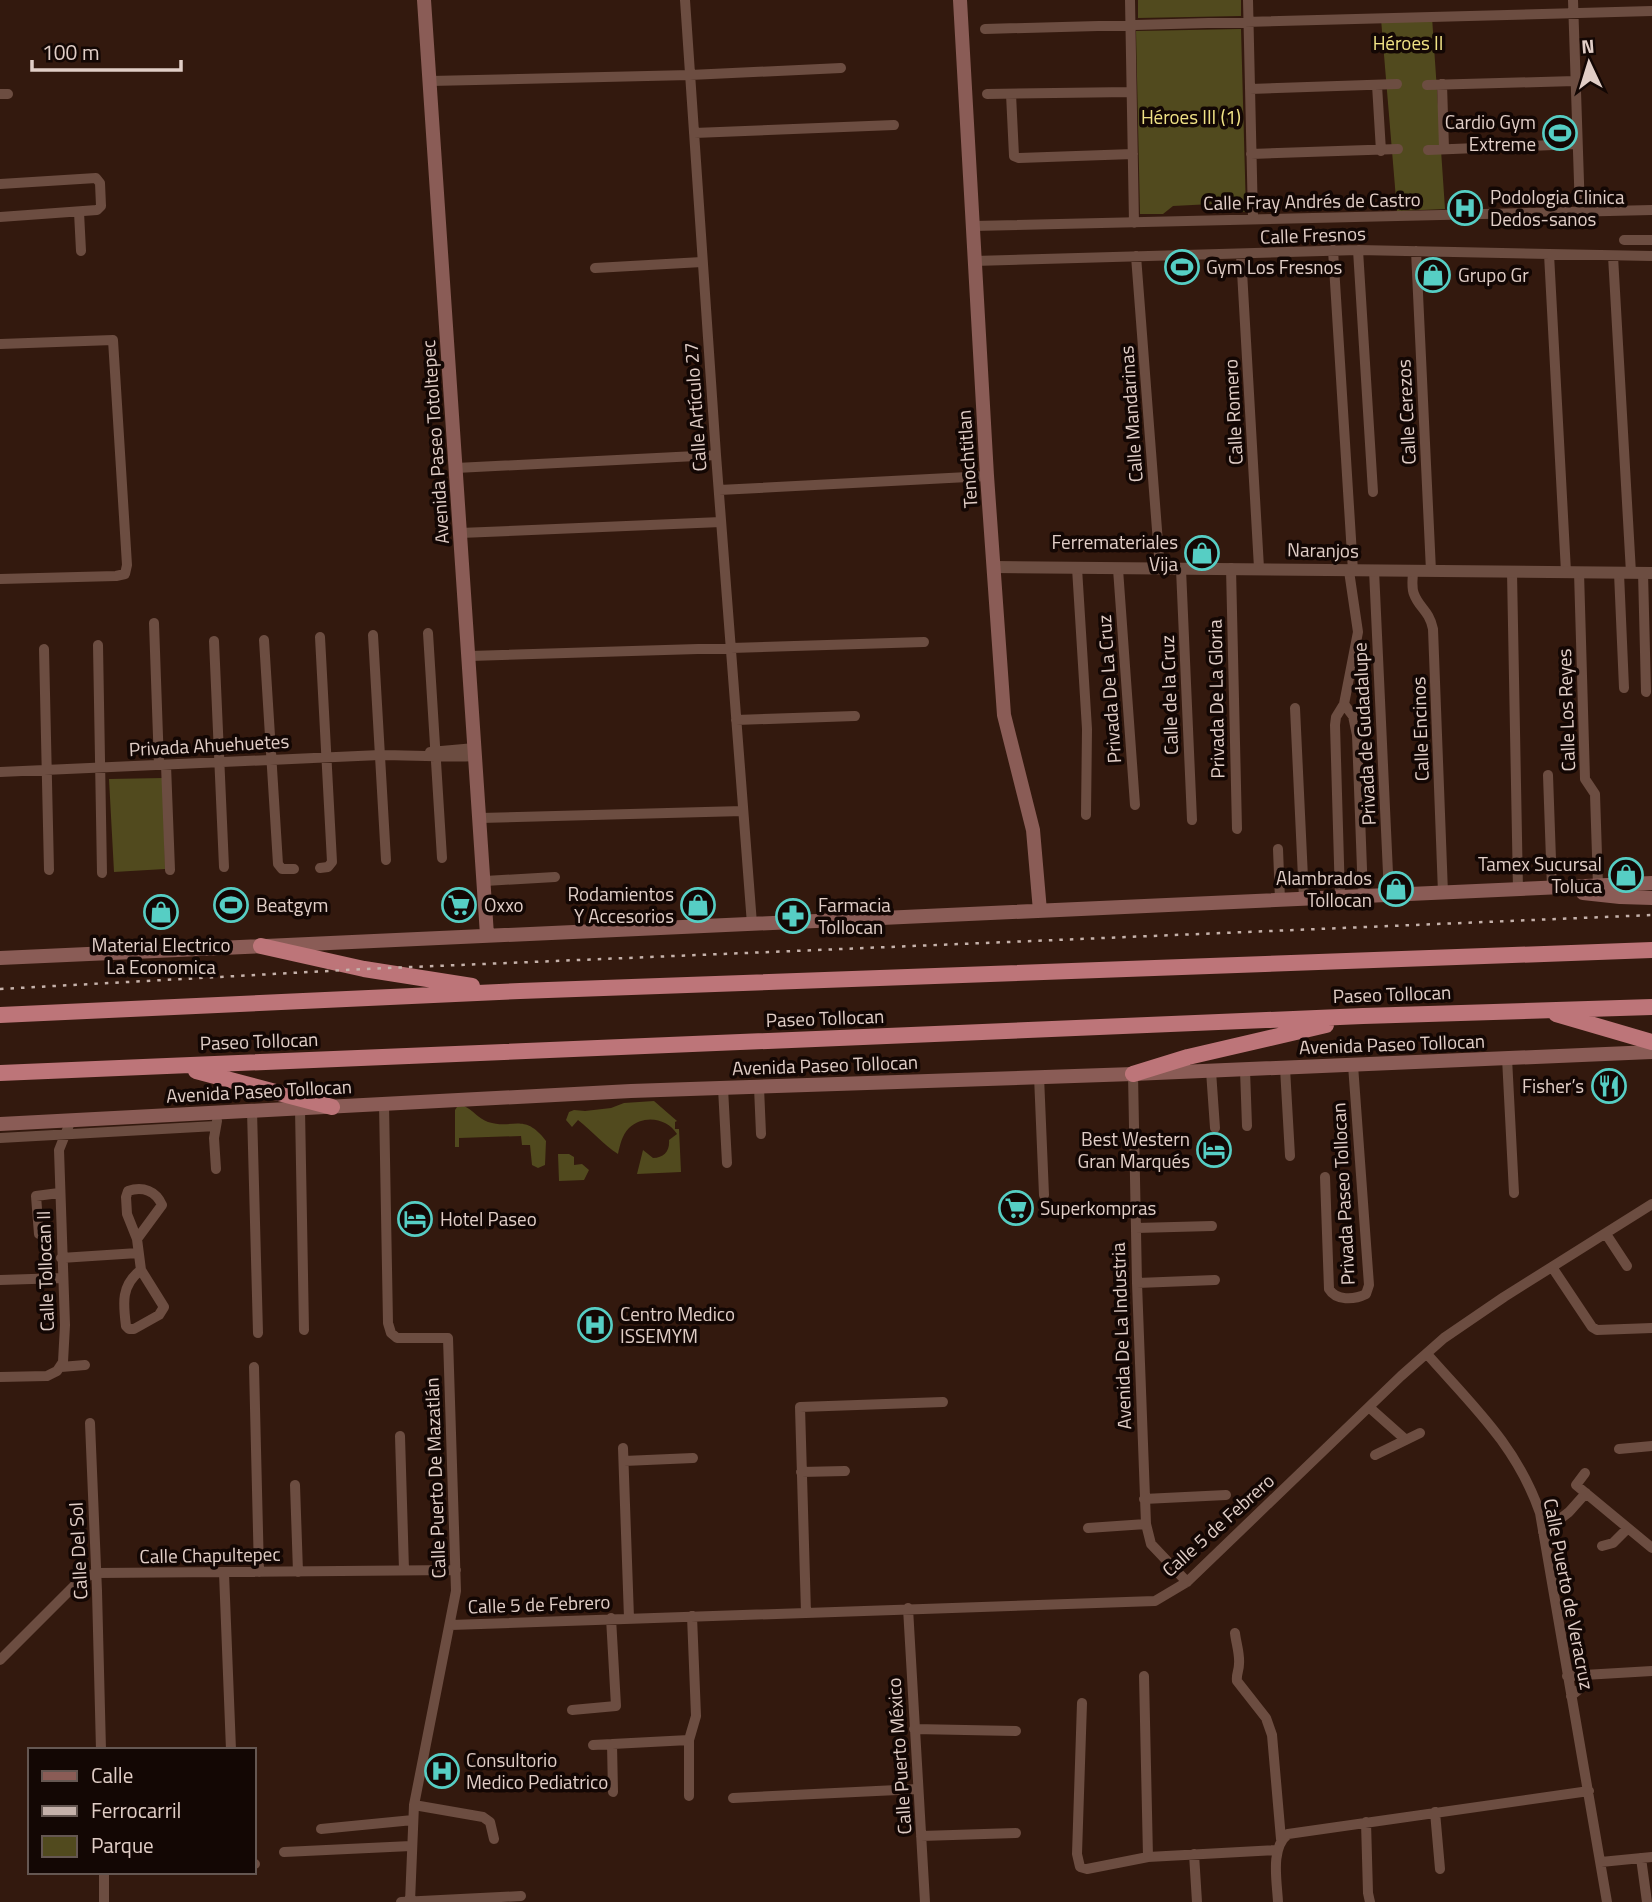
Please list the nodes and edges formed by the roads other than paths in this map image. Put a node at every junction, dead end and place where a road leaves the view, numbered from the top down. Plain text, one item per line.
1 (424, 0) edge
2 (685, 0) edge
3 (960, 0) edge
4 (1130, 0) edge
5 (1248, 0) edge
6 (1573, 0) edge
7 (1652, 11) edge
8 (1574, 14) junction
9 (1249, 22) junction
10 (1130, 25) junction
11 (985, 29) dead end
12 (841, 68) dead end
13 (690, 75) junction
14 (1575, 80) junction
15 (430, 81) junction
16 (1397, 84) dead end
17 (1443, 84) junction
18 (1377, 85) junction
19 (1427, 85) dead end
20 (1250, 89) junction
21 (1131, 92) junction
22 (987, 94) dead end
23 (1011, 94) junction
24 (894, 125) dead end
25 (694, 133) junction
26 (1577, 144) junction
27 (1398, 149) dead end
28 (1444, 149) junction
29 (1428, 150) dead end
30 (1381, 151) junction
31 (1133, 155) junction
32 (1251, 155) junction
33 (0, 184) edge
34 (1652, 210) edge
35 (79, 212) junction
36 (1580, 212) junction
37 (0, 216) edge
38 (1253, 219) junction
39 (1134, 223) junction
40 (973, 226) junction
41 (1625, 240) dead end
42 (1652, 240) edge
43 (1333, 250) junction
44 (1358, 250) junction
45 (81, 251) dead end
46 (1416, 251) junction
47 (1241, 254) junction
48 (1549, 254) junction
49 (1136, 256) junction
50 (1613, 256) junction
51 (1652, 256) edge
52 (974, 261) junction
53 (702, 262) junction
54 (595, 268) dead end
55 (0, 344) edge
56 (716, 455) junction
57 (456, 468) junction
58 (987, 476) junction
59 (719, 490) junction
60 (1373, 492) dead end
61 (721, 522) junction
62 (460, 533) junction
63 (994, 567) junction
64 (1077, 568) junction
65 (1231, 568) junction
66 (1259, 568) junction
67 (1118, 569) junction
68 (1160, 569) junction
69 (1181, 569) junction
70 (1374, 570) junction
71 (1351, 571) junction
72 (1413, 571) junction
73 (1431, 571) junction
74 (1512, 572) junction
75 (1573, 572) junction
76 (1636, 573) edge
77 (0, 579) edge
78 (154, 623) dead end
79 (428, 633) dead end
80 (373, 635) dead end
81 (320, 638) dead end
82 (264, 640) dead end
83 (214, 641) dead end
84 (923, 642) dead end
85 (98, 645) dead end
86 (731, 647) junction
87 (44, 649) dead end
88 (470, 656) junction
89 (1624, 688) dead end
90 (1646, 692) dead end
91 (1344, 704) junction
92 (1295, 708) dead end
93 (855, 716) dead end
94 (736, 720) junction
95 (476, 752) junction
96 (435, 754) junction
97 (380, 755) junction
98 (326, 757) junction
99 (272, 760) junction
100 (219, 762) junction
101 (162, 765) junction
102 (100, 768) junction
103 (46, 769) junction
104 (0, 772) edge
105 (1548, 775) dead end
106 (1135, 805) dead end
107 (743, 811) junction
108 (1086, 815) dead end
109 (480, 818) junction
110 (1192, 820) dead end
111 (1237, 829) dead end
112 (1278, 849) dead end
113 (442, 859) dead end
114 (386, 860) dead end
115 (224, 867) dead end
116 (320, 868) dead end
117 (294, 869) dead end
118 (49, 870) dead end
119 (170, 870) dead end
120 (102, 873) dead end
121 (555, 877) dead end
122 (485, 881) junction
123 (1652, 883) edge
124 (1598, 886) junction
125 (1553, 888) junction
126 (1518, 890) junction
127 (1443, 893) junction
128 (1389, 895) junction
129 (1363, 896) junction
130 (1340, 897) junction
131 (1652, 898) edge
132 (1304, 899) junction
133 (1280, 900) junction
134 (1040, 911) junction
135 (752, 924) junction
136 (487, 936) junction
137 (261, 946) junction
138 (1652, 950) edge
139 (0, 958) edge
140 (520, 991) junction
141 (1652, 1007) edge
142 (1543, 1010) junction
143 (0, 1015) edge
144 (1363, 1016) junction
145 (1652, 1042) edge
146 (1652, 1052) edge
147 (1507, 1058) junction
148 (1353, 1065) junction
149 (173, 1066) junction
150 (1285, 1068) junction
151 (1245, 1070) junction
152 (1211, 1071) junction
153 (0, 1073) edge
154 (1133, 1074) junction
155 (1039, 1076) junction
156 (759, 1087) junction
157 (723, 1088) junction
158 (384, 1104) junction
159 (332, 1107) junction
160 (300, 1109) junction
161 (252, 1111) junction
162 (218, 1119) junction
163 (41, 1122) junction
164 (0, 1124) edge
165 (1247, 1126) dead end
166 (69, 1127) junction
167 (1215, 1128) dead end
168 (761, 1134) dead end
169 (50, 1135) junction
170 (0, 1138) edge
171 (59, 1150) junction
172 (1290, 1156) dead end
173 (727, 1163) dead end
174 (216, 1169) dead end
175 (1325, 1177) dead end
176 (59, 1193) junction
177 (1514, 1193) dead end
178 (1044, 1195) dead end
179 (1652, 1204) edge
180 (1213, 1226) dead end
181 (1136, 1228) junction
182 (39, 1234) dead end
183 (1606, 1234) junction
184 (137, 1239) junction
185 (138, 1253) junction
186 (61, 1258) junction
187 (1627, 1266) dead end
188 (1552, 1268) junction
189 (141, 1270) junction
190 (62, 1278) junction
191 (0, 1280) edge
192 (1215, 1280) dead end
193 (1137, 1283) junction
194 (1652, 1328) edge
195 (304, 1330) dead end
196 (258, 1333) dead end
197 (1427, 1354) junction
198 (85, 1365) dead end
199 (61, 1367) junction
200 (254, 1367) dead end
201 (0, 1377) edge
202 (943, 1402) dead end
203 (1370, 1408) junction
204 (90, 1423) dead end
205 (1420, 1433) dead end
206 (400, 1436) dead end
207 (1406, 1440) junction
208 (1652, 1447) edge
209 (623, 1448) dead end
210 (1619, 1449) dead end
211 (1375, 1455) dead end
212 (693, 1458) dead end
213 (624, 1461) junction
214 (845, 1471) dead end
215 (801, 1472) junction
216 (1585, 1472) dead end
217 (295, 1485) dead end
218 (1586, 1493) junction
219 (1226, 1495) dead end
220 (1144, 1499) junction
221 (1146, 1524) junction
222 (1088, 1528) dead end
223 (1627, 1528) junction
224 (1544, 1532) junction
225 (1602, 1546) dead end
226 (1652, 1548) edge
227 (404, 1570) junction
228 (456, 1570) junction
229 (259, 1572) junction
230 (298, 1572) junction
231 (96, 1573) junction
232 (224, 1573) junction
233 (1187, 1582) junction
234 (908, 1608) junction
235 (807, 1612) junction
236 (692, 1616) junction
237 (611, 1618) junction
238 (629, 1618) junction
239 (451, 1625) junction
240 (1235, 1633) dead end
241 (0, 1660) edge
242 (1652, 1671) edge
243 (1586, 1675) junction
244 (1144, 1676) dead end
245 (1567, 1676) junction
246 (1571, 1696) junction
247 (1082, 1703) dead end
248 (572, 1710) dead end
249 (914, 1729) junction
250 (1016, 1731) dead end
251 (689, 1741) junction
252 (612, 1744) junction
253 (593, 1745) dead end
254 (101, 1748) edge
255 (231, 1748) edge
256 (918, 1788) junction
257 (1589, 1791) junction
258 (613, 1792) dead end
259 (689, 1796) dead end
260 (733, 1798) dead end
261 (414, 1805) junction
262 (1435, 1812) junction
263 (413, 1820) junction
264 (1366, 1822) junction
265 (321, 1829) dead end
266 (1016, 1833) dead end
267 (921, 1836) junction
268 (494, 1839) dead end
269 (1279, 1845) junction
270 (411, 1846) junction
271 (284, 1852) dead end
272 (1194, 1853) junction
273 (1148, 1857) junction
274 (1646, 1858) edge
275 (1601, 1862) junction
276 (1440, 1869) dead end
277 (104, 1874) edge
278 (522, 1896) dead end
279 (104, 1902) edge
280 (401, 1902) edge
281 (410, 1902) edge
282 (925, 1902) edge
283 (1197, 1902) edge
284 (1278, 1902) edge
285 (1370, 1902) edge
286 (1607, 1902) edge
287 (1647, 1902) edge

1 - 15 main road, Avenida Paseo Totoltepec
2 - 13 street, Calle Artículo 27
3 - 40 main road, Tenochtitlan
4 - 10 street
5 - 9 street
6 - 8 street
7 - 8 street
8 - 9 street
8 - 14 street
9 - 10 street
9 - 20 street
10 - 11 street
10 - 21 street
12 - 13 street
13 - 15 street
13 - 25 street, Calle Artículo 27
14 - 17 street
14 - 26 street
15 - 57 main road, Avenida Paseo Totoltepec
16 - 18 street
17 - 19 street
17 - 28 street
18 - 20 street
18 - 30 street
20 - 32 street
21 - 23 street
21 - 31 street
22 - 23 street
23 - 31 street
24 - 25 street
25 - 53 street, Calle Artículo 27
26 - 28 street
26 - 36 street
27 - 30 street
28 - 29 street
30 - 32 street
31 - 39 street
32 - 38 street
33 - 35 street
34 - 36 street, Calle Fray Andrés de Castro
35 - 37 street
35 - 45 street
36 - 38 street, Calle Fray Andrés de Castro
38 - 39 street, Calle Fray Andrés de Castro
39 - 40 street, Calle Fray Andrés de Castro
40 - 52 main road, Tenochtitlan
41 - 42 street
43 - 44 street, Calle Fresnos
43 - 47 street, Calle Fresnos
43 - 71 street
44 - 46 street, Calle Fresnos
44 - 60 street
46 - 48 street, Calle Fresnos
46 - 73 street, Calle Cerezos
47 - 49 street, Calle Fresnos
47 - 66 street, Calle Romero
48 - 50 street, Calle Fresnos
48 - 75 street, Calle Los Reyes
49 - 52 street, Calle Fresnos
49 - 68 street, Calle Mandarinas
50 - 51 street, Calle Fresnos
50 - 76 street
52 - 58 main road, Tenochtitlan
53 - 54 street
53 - 56 street, Calle Artículo 27
55 - 77 street
56 - 57 street
56 - 59 street, Calle Artículo 27
57 - 62 main road, Avenida Paseo Totoltepec
58 - 59 street
58 - 63 main road, Tenochtitlan
59 - 61 street, Calle Artículo 27
61 - 62 street
61 - 86 street, Calle Artículo 27
62 - 88 main road, Avenida Paseo Totoltepec
63 - 64 street, Naranjos
63 - 134 main road, Tenochtitlan
64 - 67 street, Naranjos
64 - 108 street
65 - 66 street, Naranjos
65 - 69 street, Naranjos
65 - 111 street, Privada De La Gloria
66 - 71 street, Naranjos
67 - 68 street, Naranjos
67 - 106 street, Privada De La Cruz
68 - 69 street, Naranjos
69 - 110 street, Calle de la Cruz
70 - 71 street, Naranjos
70 - 72 street, Naranjos
70 - 128 street, Privada de Gudadalupe
71 - 91 street
72 - 73 street, Naranjos
72 - 127 street, Calle Encinos
73 - 74 street, Naranjos
74 - 75 street, Naranjos
74 - 126 street
75 - 76 street, Naranjos
75 - 124 street, Calle Los Reyes
76 - 89 street
76 - 90 street
78 - 101 street
79 - 96 street
80 - 97 street
81 - 98 street
82 - 99 street
83 - 100 street
84 - 86 street
85 - 102 street
86 - 88 street
86 - 94 street, Calle Artículo 27
87 - 103 street
88 - 95 main road, Avenida Paseo Totoltepec
91 - 129 street
91 - 130 street
92 - 132 street
93 - 94 street
94 - 107 street, Calle Artículo 27
95 - 96 street, Privada Ahuehuetes
95 - 109 main road, Avenida Paseo Totoltepec
96 - 97 street, Privada Ahuehuetes
96 - 113 street
97 - 98 street, Privada Ahuehuetes
97 - 114 street
98 - 99 street, Privada Ahuehuetes
98 - 116 street
99 - 100 street, Privada Ahuehuetes
99 - 117 street
100 - 101 street, Privada Ahuehuetes
100 - 115 street
101 - 102 street, Privada Ahuehuetes
101 - 119 street
102 - 103 street, Privada Ahuehuetes
102 - 120 street
103 - 104 street, Privada Ahuehuetes
103 - 118 street
105 - 125 street
107 - 109 street
107 - 135 street, Calle Artículo 27
109 - 122 main road, Avenida Paseo Totoltepec
112 - 133 street
121 - 122 street
122 - 136 main road, Avenida Paseo Totoltepec
123 - 124 main road
124 - 125 main road
125 - 126 main road
125 - 131 main road
126 - 127 main road
127 - 128 main road
128 - 129 main road
129 - 130 main road
130 - 132 main road
132 - 133 main road
133 - 134 main road
134 - 135 main road
135 - 136 main road
136 - 137 main road
137 - 139 main road
137 - 140 highway
138 - 140 highway, Paseo Tollocan
140 - 143 highway, Paseo Tollocan
141 - 142 highway, Paseo Tollocan
142 - 144 highway, Paseo Tollocan
142 - 145 highway
144 - 149 highway, Paseo Tollocan
144 - 154 highway
146 - 147 main road, Avenida Paseo Tollocan
147 - 148 main road, Avenida Paseo Tollocan
147 - 177 street
148 - 150 main road, Avenida Paseo Tollocan
148 - 175 street, Privada Paseo Tollocan
149 - 153 highway, Paseo Tollocan
149 - 159 highway
150 - 151 main road, Avenida Paseo Tollocan
150 - 172 street
151 - 152 main road, Avenida Paseo Tollocan
151 - 165 street
152 - 154 main road, Avenida Paseo Tollocan
152 - 167 street
154 - 155 main road, Avenida Paseo Tollocan
154 - 181 street, Avenida De La Industria
155 - 156 main road, Avenida Paseo Tollocan
155 - 178 street
156 - 157 main road, Avenida Paseo Tollocan
156 - 168 street
157 - 158 main road, Avenida Paseo Tollocan
157 - 173 street
158 - 159 main road, Avenida Paseo Tollocan
158 - 228 street, Calle Puerto De Mazatlán
159 - 160 main road, Avenida Paseo Tollocan
160 - 161 main road, Avenida Paseo Tollocan
160 - 195 street
161 - 162 main road, Avenida Paseo Tollocan
161 - 196 street
162 - 166 main road, Avenida Paseo Tollocan
162 - 174 street
163 - 164 main road, Avenida Paseo Tollocan
163 - 166 main road, Avenida Paseo Tollocan
163 - 169 street
166 - 169 street
166 - 171 street, Calle Tollocan II
169 - 170 street
169 - 171 street
171 - 176 street, Calle Tollocan II
176 - 182 street
176 - 186 street, Calle Tollocan II
179 - 183 street, Calle 5 de Febrero
180 - 181 street
181 - 193 street, Avenida De La Industria
183 - 187 street
183 - 188 street, Calle 5 de Febrero
184 - 184 street
184 - 185 street
185 - 186 street
185 - 189 street
186 - 190 street, Calle Tollocan II
188 - 194 street
188 - 197 street, Calle 5 de Febrero
189 - 189 street
190 - 191 street
190 - 199 street, Calle Tollocan II
192 - 193 street
193 - 220 street, Avenida De La Industria
197 - 203 street, Calle 5 de Febrero
197 - 224 street, Calle Puerto de Veracruz
198 - 199 street
199 - 201 street
200 - 229 street
202 - 215 street
203 - 207 street
203 - 233 street, Calle 5 de Febrero
204 - 231 street, Calle Del Sol
205 - 207 street
206 - 227 street
207 - 211 street
208 - 210 street
209 - 213 street, Calle 5 de Febrero
212 - 213 street
213 - 238 street, Calle 5 de Febrero
214 - 215 street
215 - 235 street
216 - 218 street
217 - 230 street
218 - 223 street
218 - 224 street
219 - 220 street
220 - 221 street, Avenida De La Industria
221 - 222 street
221 - 233 street, Avenida De La Industria
223 - 225 street
223 - 226 street
224 - 245 street, Calle Puerto de Veracruz
227 - 228 street, Calle Chapultepec
227 - 230 street, Calle Chapultepec
228 - 239 street, Calle Puerto De Mazatlán
229 - 230 street, Calle Chapultepec
229 - 232 street, Calle Chapultepec
231 - 232 street, Calle Chapultepec
231 - 241 street
231 - 254 street, Calle Del Sol
232 - 255 street
233 - 234 street, Calle 5 de Febrero
234 - 235 street, Calle 5 de Febrero
234 - 249 street, Calle Puerto México
235 - 236 street, Calle 5 de Febrero
236 - 238 street, Calle 5 de Febrero
236 - 251 street
237 - 238 street, Calle 5 de Febrero
237 - 239 street, Calle 5 de Febrero
237 - 248 street
239 - 261 street, Calle Puerto De Mazatlán
240 - 269 street
242 - 243 street
243 - 245 street
243 - 246 street
244 - 273 street
245 - 246 street, Calle Puerto de Veracruz
246 - 257 street, Calle Puerto de Veracruz
247 - 273 street
249 - 250 street
249 - 256 street, Calle Puerto México
251 - 252 street
251 - 259 street
252 - 253 street
252 - 258 street
256 - 260 street
256 - 267 street, Calle Puerto México
257 - 262 street
257 - 275 street, Calle Puerto de Veracruz
261 - 263 street, Calle Puerto De Mazatlán
261 - 268 street
262 - 264 street
262 - 276 street
263 - 265 street
263 - 270 street, Calle Puerto De Mazatlán
264 - 269 street
264 - 285 street
266 - 267 street
267 - 282 street, Calle Puerto México
269 - 272 street
269 - 284 street
270 - 271 street
270 - 281 street, Calle Puerto De Mazatlán
272 - 273 street
272 - 283 street
274 - 275 street
274 - 287 street
275 - 286 street, Calle Puerto de Veracruz
277 - 279 street
278 - 281 street
280 - 281 street

